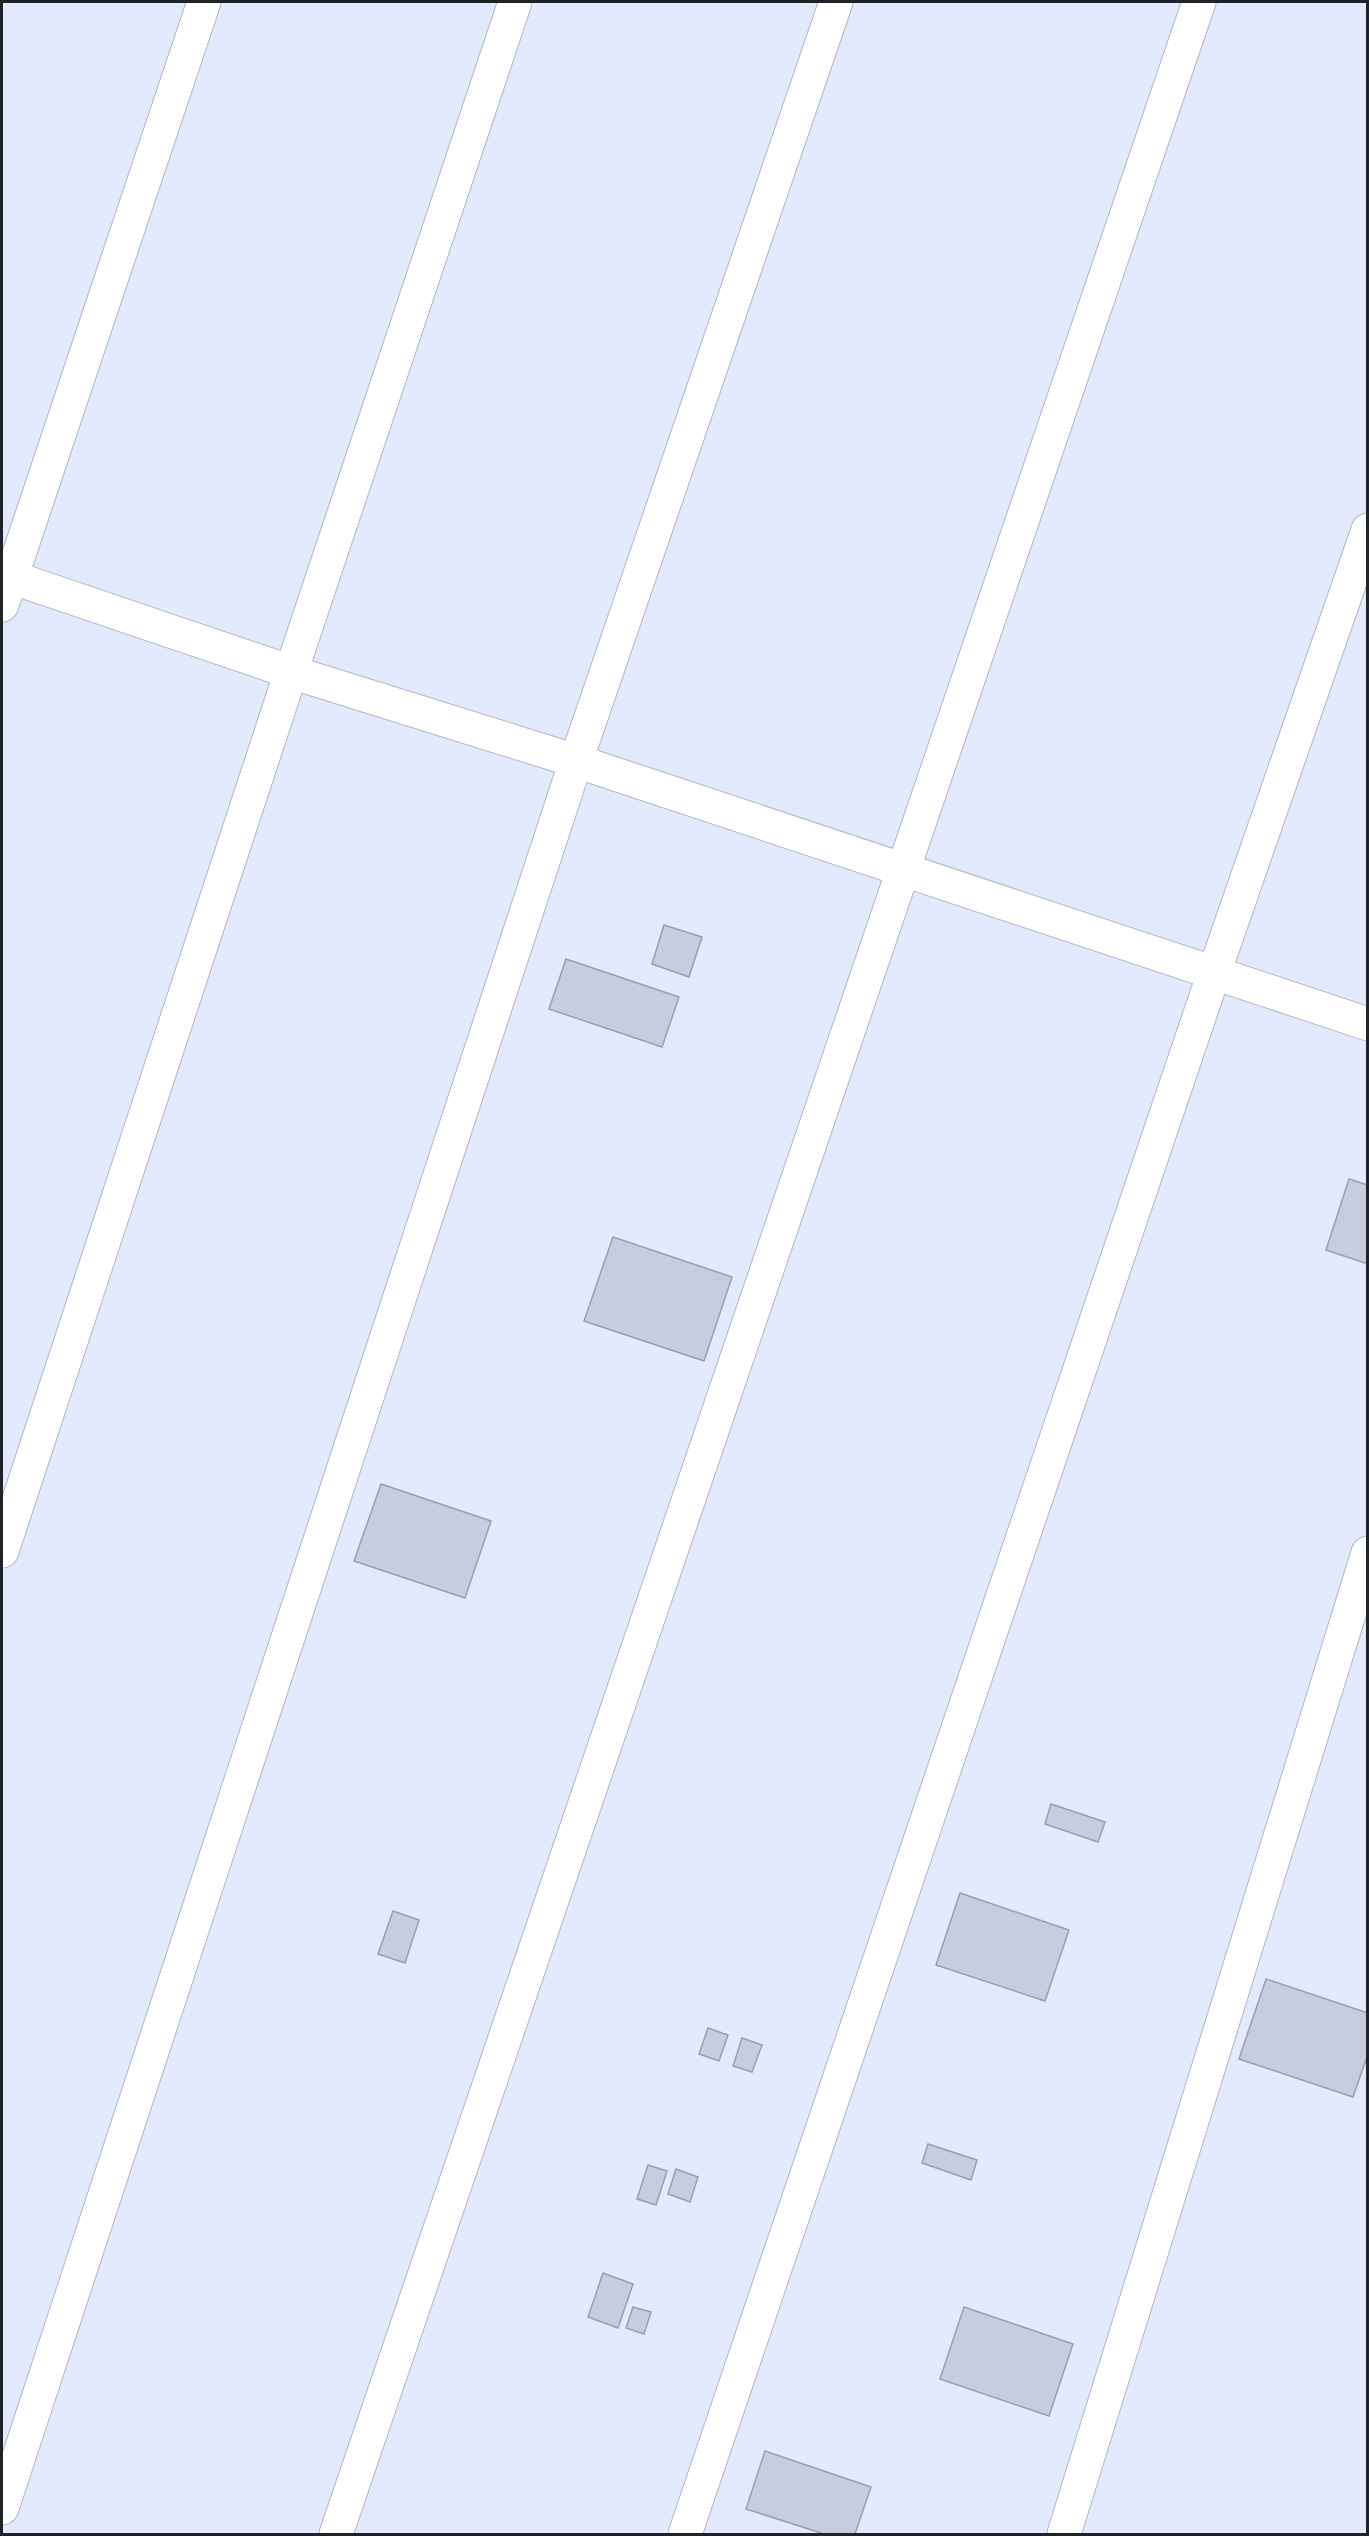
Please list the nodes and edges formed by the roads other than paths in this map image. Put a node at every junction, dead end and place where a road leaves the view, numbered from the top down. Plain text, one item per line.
1 (204, 2) edge
2 (515, 2) edge
3 (836, 2) edge
4 (1199, 2) edge
5 (1368, 530) edge
6 (4, 586) edge
7 (291, 672) junction
8 (576, 761) junction
9 (902, 871) junction
10 (1214, 974) junction
11 (1368, 1024) edge
12 (2, 1551) edge
13 (1368, 1553) edge
14 (2, 2508) edge
15 (336, 2535) edge
16 (686, 2535) edge
17 (1064, 2535) edge

1 - 6 street
2 - 7 street
3 - 8 street
4 - 9 street
5 - 10 street
6 - 7 street
7 - 8 street
7 - 12 street
8 - 9 street
8 - 14 street
9 - 10 street
9 - 15 street
10 - 11 street
10 - 16 street
13 - 17 street

